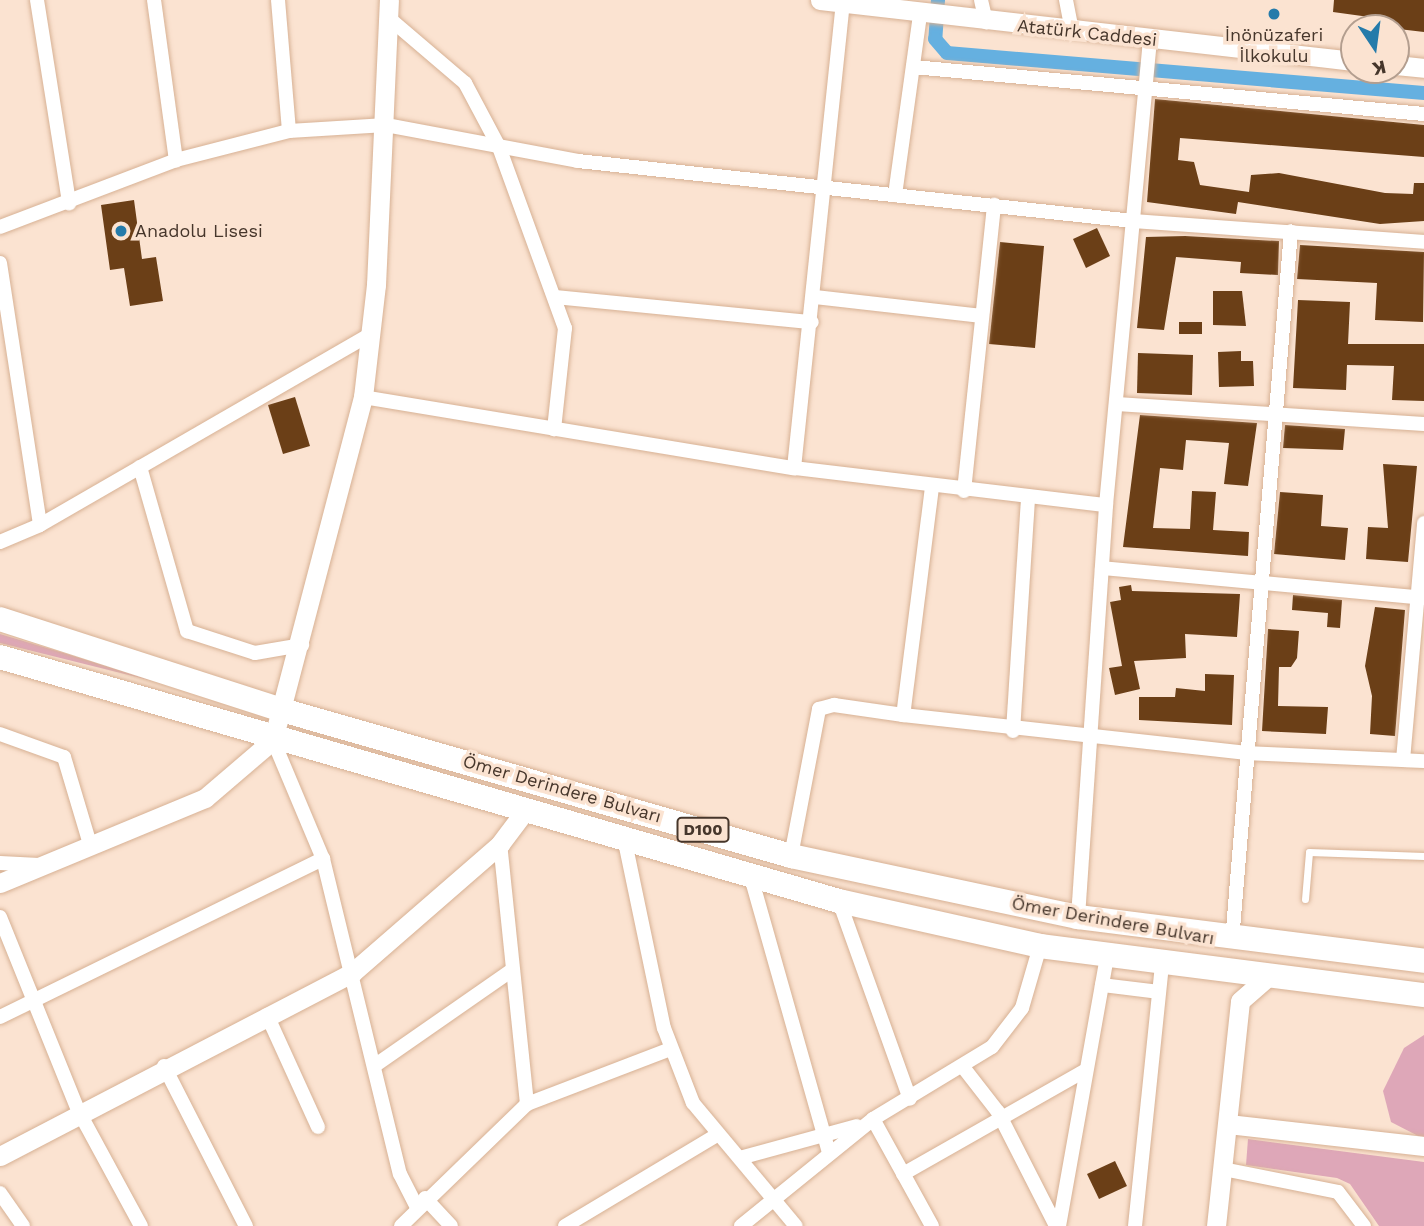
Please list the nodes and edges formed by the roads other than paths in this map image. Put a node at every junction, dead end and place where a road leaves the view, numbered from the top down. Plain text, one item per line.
1 (37, 0) edge
2 (154, 0) edge
3 (278, 0) edge
4 (820, 0) edge
5 (981, 0) edge
6 (1066, 0) edge
7 (843, 2) edge
8 (390, 10) edge
9 (919, 15) junction
10 (986, 22) junction
11 (1072, 30) junction
12 (1150, 40) junction
13 (1340, 60) edge
14 (913, 67) junction
15 (1146, 88) junction
16 (1424, 114) edge
17 (386, 124) junction
18 (289, 131) junction
19 (499, 147) junction
20 (176, 160) junction
21 (824, 188) junction
22 (895, 195) junction
23 (69, 204) junction
24 (994, 205) junction
25 (1133, 222) junction
26 (0, 227) edge
27 (1291, 231) junction
28 (1424, 242) edge
29 (0, 263) edge
30 (555, 297) junction
31 (815, 298) junction
32 (982, 316) junction
33 (812, 322) junction
34 (370, 334) junction
35 (363, 397) junction
36 (1116, 404) junction
37 (1272, 411) junction
38 (1424, 424) edge
39 (554, 429) junction
40 (140, 467) junction
41 (794, 468) junction
42 (932, 487) junction
43 (964, 491) junction
44 (1028, 496) junction
45 (1106, 505) junction
46 (1424, 523) edge
47 (40, 525) junction
48 (0, 542) edge
49 (1102, 568) junction
50 (1259, 585) junction
51 (1420, 598) edge
52 (0, 619) edge
53 (302, 645) junction
54 (0, 657) edge
55 (282, 710) junction
56 (903, 715) junction
57 (1013, 731) junction
58 (0, 734) edge
59 (1088, 738) junction
60 (273, 740) junction
61 (1245, 753) junction
62 (1403, 760) junction
63 (1424, 761) edge
64 (524, 812) junction
65 (625, 842) junction
66 (90, 844) junction
67 (500, 844) junction
68 (791, 856) junction
69 (1424, 856) edge
70 (323, 859) junction
71 (0, 863) edge
72 (41, 865) junction
73 (751, 877) junction
74 (0, 883) edge
75 (1304, 900) dead end
76 (839, 901) junction
77 (0, 917) edge
78 (1078, 917) junction
79 (1232, 942) junction
80 (1040, 946) junction
81 (1107, 957) junction
82 (1424, 961) edge
83 (1162, 965) junction
84 (512, 970) junction
85 (353, 972) junction
86 (1220, 973) junction
87 (1266, 978) junction
88 (1102, 985) junction
89 (1159, 992) junction
90 (1424, 995) edge
91 (35, 1000) junction
92 (1240, 1001) junction
93 (267, 1015) junction
94 (0, 1017) edge
95 (670, 1049) junction
96 (377, 1064) junction
97 (164, 1066) junction
98 (963, 1067) junction
99 (1084, 1071) junction
100 (911, 1099) junction
101 (527, 1104) junction
102 (78, 1110) junction
103 (1002, 1119) junction
104 (869, 1121) junction
105 (1228, 1124) junction
106 (318, 1127) dead end
107 (717, 1135) junction
108 (824, 1135) junction
109 (1424, 1146) edge
110 (829, 1152) junction
111 (0, 1156) edge
112 (740, 1158) junction
113 (1223, 1169) junction
114 (903, 1174) junction
115 (0, 1194) edge
116 (775, 1194) junction
117 (421, 1203) junction
118 (23, 1226) edge
119 (141, 1226) edge
120 (246, 1226) edge
121 (401, 1226) edge
122 (451, 1226) edge
123 (565, 1226) edge
124 (741, 1226) edge
125 (796, 1226) edge
126 (932, 1226) edge
127 (1058, 1226) edge
128 (1135, 1226) edge
129 (1216, 1226) edge
130 (1364, 1226) edge

1 - 23 street
2 - 20 street
3 - 18 street
4 - 7 street, Atatürk Caddesi
5 - 10 street
6 - 11 street
7 - 9 street, Atatürk Caddesi
7 - 21 street
8 - 17 street
8 - 19 street
9 - 10 street, Atatürk Caddesi
9 - 14 street
10 - 11 street, Atatürk Caddesi
11 - 12 street, Atatürk Caddesi
12 - 13 street, Atatürk Caddesi
12 - 15 street
14 - 15 street
14 - 22 street
15 - 16 street
15 - 25 street
17 - 18 street
17 - 19 street
17 - 34 street
18 - 20 street
19 - 21 street
19 - 30 street
20 - 23 street
21 - 22 street
21 - 31 street
22 - 24 street
23 - 26 street
24 - 25 street
24 - 32 street
25 - 27 street
25 - 36 street
27 - 28 street
27 - 37 street
29 - 47 street
30 - 33 street
30 - 39 street
31 - 32 street
31 - 33 street
32 - 43 street
33 - 41 street
34 - 35 street
34 - 40 street
35 - 39 street
35 - 53 street
36 - 37 street
36 - 45 street
37 - 38 street
37 - 50 street
39 - 41 street
40 - 47 street
40 - 53 street
41 - 42 street
42 - 43 street
42 - 56 street
43 - 44 street
44 - 45 street
44 - 57 street
45 - 49 street
46 - 51 street
47 - 48 street
49 - 50 street
49 - 59 street
50 - 51 street
50 - 61 street
51 - 62 street
52 - 55 highway, Ömer Derindere Bulvarı / D100
53 - 55 street
54 - 60 highway, Ömer Derindere Bulvarı / D100
55 - 60 street
55 - 68 highway, Ömer Derindere Bulvarı / D100
56 - 57 street
56 - 68 street
57 - 59 street
58 - 66 street
59 - 61 street
59 - 78 street
60 - 64 highway, Ömer Derindere Bulvarı / D100
60 - 66 street
60 - 70 street
61 - 62 street
61 - 79 street
62 - 63 street
64 - 65 highway, Ömer Derindere Bulvarı / D100
64 - 67 street
65 - 73 highway, Ömer Derindere Bulvarı / D100
65 - 95 street
66 - 72 street
67 - 84 street
67 - 85 street
68 - 78 highway, Ömer Derindere Bulvarı / D100
69 - 75 lane
70 - 85 street
70 - 91 street
71 - 72 street
72 - 74 street
73 - 76 highway, Ömer Derindere Bulvarı / D100
73 - 108 street
76 - 80 highway, Ömer Derindere Bulvarı / D100
76 - 100 street
77 - 91 street
78 - 79 highway, Ömer Derindere Bulvarı / D100
79 - 82 highway, Ömer Derindere Bulvarı / D100
80 - 81 highway, Ömer Derindere Bulvarı / D100
80 - 98 street
81 - 83 highway, Ömer Derindere Bulvarı / D100
81 - 88 street
83 - 86 highway, Ömer Derindere Bulvarı / D100
83 - 89 street
84 - 96 street
84 - 101 street
85 - 93 street
85 - 96 street
86 - 87 highway, Ömer Derindere Bulvarı / D100
86 - 92 street
87 - 90 highway, Ömer Derindere Bulvarı / D100
87 - 92 street
88 - 89 street
88 - 99 street
89 - 128 street
91 - 94 street
91 - 102 street
92 - 105 street
93 - 97 street
93 - 106 street
95 - 101 street
95 - 107 street
96 - 117 street
97 - 102 street
97 - 120 street
98 - 100 street
98 - 103 street
99 - 103 street
99 - 127 street
100 - 104 street
101 - 117 street
102 - 111 street
102 - 119 street
103 - 114 street
103 - 127 street
104 - 108 street
104 - 110 street
104 - 114 street
105 - 109 street
105 - 113 street
107 - 112 street
107 - 123 street
108 - 110 street
108 - 112 street
110 - 116 street
112 - 116 street
113 - 129 street
113 - 130 street
114 - 126 street
115 - 118 street
116 - 124 street
116 - 125 street
117 - 121 street
117 - 122 street

